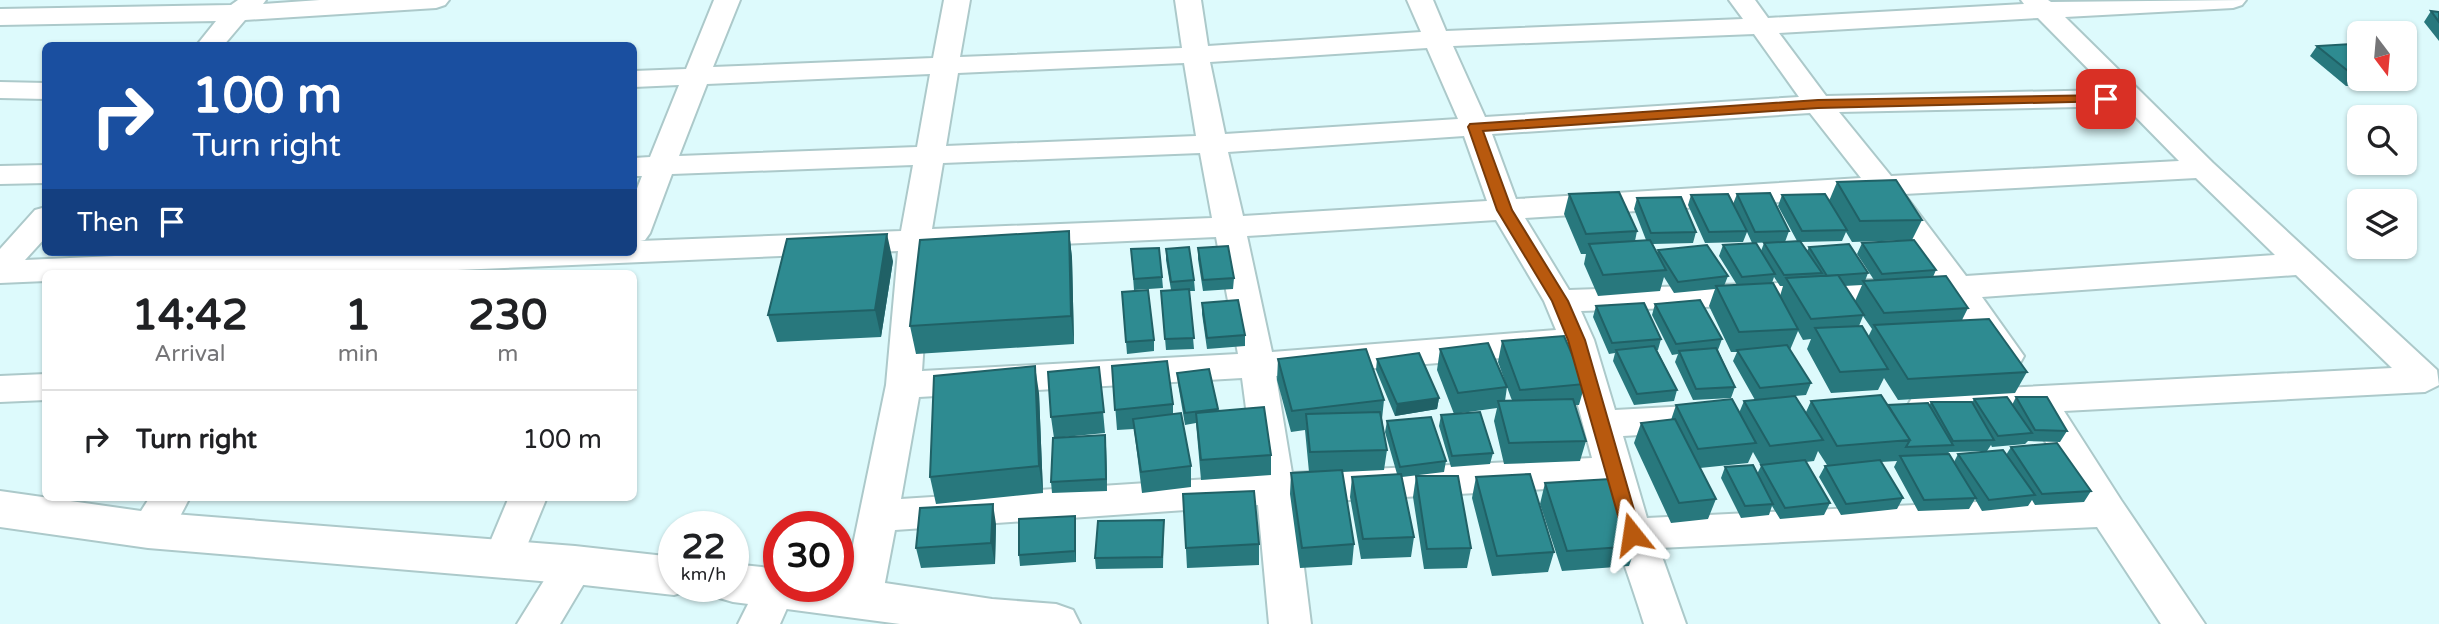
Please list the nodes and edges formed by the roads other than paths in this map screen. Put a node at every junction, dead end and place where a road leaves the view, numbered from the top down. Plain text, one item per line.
1 (26, 0) edge
2 (436, 0) edge
3 (727, 0) edge
4 (957, 0) edge
5 (1188, 0) edge
6 (1420, 0) edge
7 (2233, 0) edge
8 (2038, 5) edge
9 (245, 6) edge
10 (1751, 13) edge
11 (2, 19) edge
12 (1438, 39) junction
13 (213, 42) edge
14 (1195, 55) junction
15 (947, 68) junction
16 (697, 77) junction
17 (637, 79) edge
18 (0, 90) edge
19 (42, 91) edge
20 (2133, 98) junction
21 (1818, 104) junction
22 (1475, 127) junction
23 (1211, 144) junction
24 (930, 155) junction
25 (646, 167) edge
26 (2203, 169) junction
27 (42, 174) edge
28 (0, 175) edge
29 (1883, 186) junction
30 (1504, 210) junction
31 (637, 216) edge
32 (42, 222) edge
33 (1229, 227) junction
34 (915, 239) junction
35 (637, 252) edge
36 (521, 256) edge
37 (331, 263) edge
38 (2303, 264) junction
39 (0, 270) edge
40 (1957, 288) junction
41 (1560, 301) junction
42 (1577, 340) junction
43 (1257, 365) junction
44 (904, 385) junction
45 (42, 387) edge
46 (0, 388) edge
47 (2038, 398) junction
48 (1902, 406) edge
49 (1738, 416) edge
50 (1602, 424) junction
51 (1615, 471) junction
52 (1275, 489) junction
53 (526, 501) edge
54 (0, 509) edge
55 (2107, 511) junction
56 (159, 514) edge
57 (878, 516) junction
58 (1632, 534) junction
59 (503, 559) junction
60 (575, 565) junction
61 (658, 574) edge
62 (756, 598) edge
63 (862, 598) junction
64 (991, 621) edge
65 (538, 624) edge
66 (1056, 624) edge
67 (1290, 624) edge
68 (1665, 624) edge
69 (2184, 624) edge

1 - 11 street
2 - 9 street
3 - 16 street
4 - 15 street
5 - 14 street
6 - 12 street
7 - 8 street
8 - 10 street
8 - 20 street
9 - 11 street
9 - 13 street
10 - 12 street
10 - 21 street
12 - 14 street
12 - 22 street
14 - 15 street
14 - 23 street
15 - 16 street
15 - 24 street
16 - 17 street
16 - 25 street
18 - 19 street
20 - 21 street
20 - 26 street
21 - 22 street
21 - 29 street
22 - 23 street
22 - 30 street
23 - 24 street
23 - 33 street
24 - 25 street
24 - 34 street
25 - 31 street
26 - 29 street
26 - 38 street
27 - 28 street
29 - 30 street
29 - 40 street
30 - 33 street
30 - 41 street
32 - 39 street
33 - 34 street
33 - 43 street
34 - 35 street
34 - 44 street
36 - 37 street
37 - 39 street
38 - 40 street
38 - 47 street
40 - 41 street
40 - 47 street
41 - 42 street
42 - 43 street
42 - 50 street
43 - 44 street
43 - 52 street
44 - 57 street
45 - 46 street
47 - 48 street
47 - 55 street
49 - 50 street
50 - 51 street
51 - 52 street
51 - 58 street
52 - 57 street
52 - 67 street
53 - 59 street
54 - 56 main road
55 - 58 street
55 - 69 street
56 - 59 main road
57 - 63 street
58 - 68 street
59 - 60 main road
60 - 61 main road
60 - 65 street
62 - 63 main road
63 - 64 main road
64 - 66 main road

